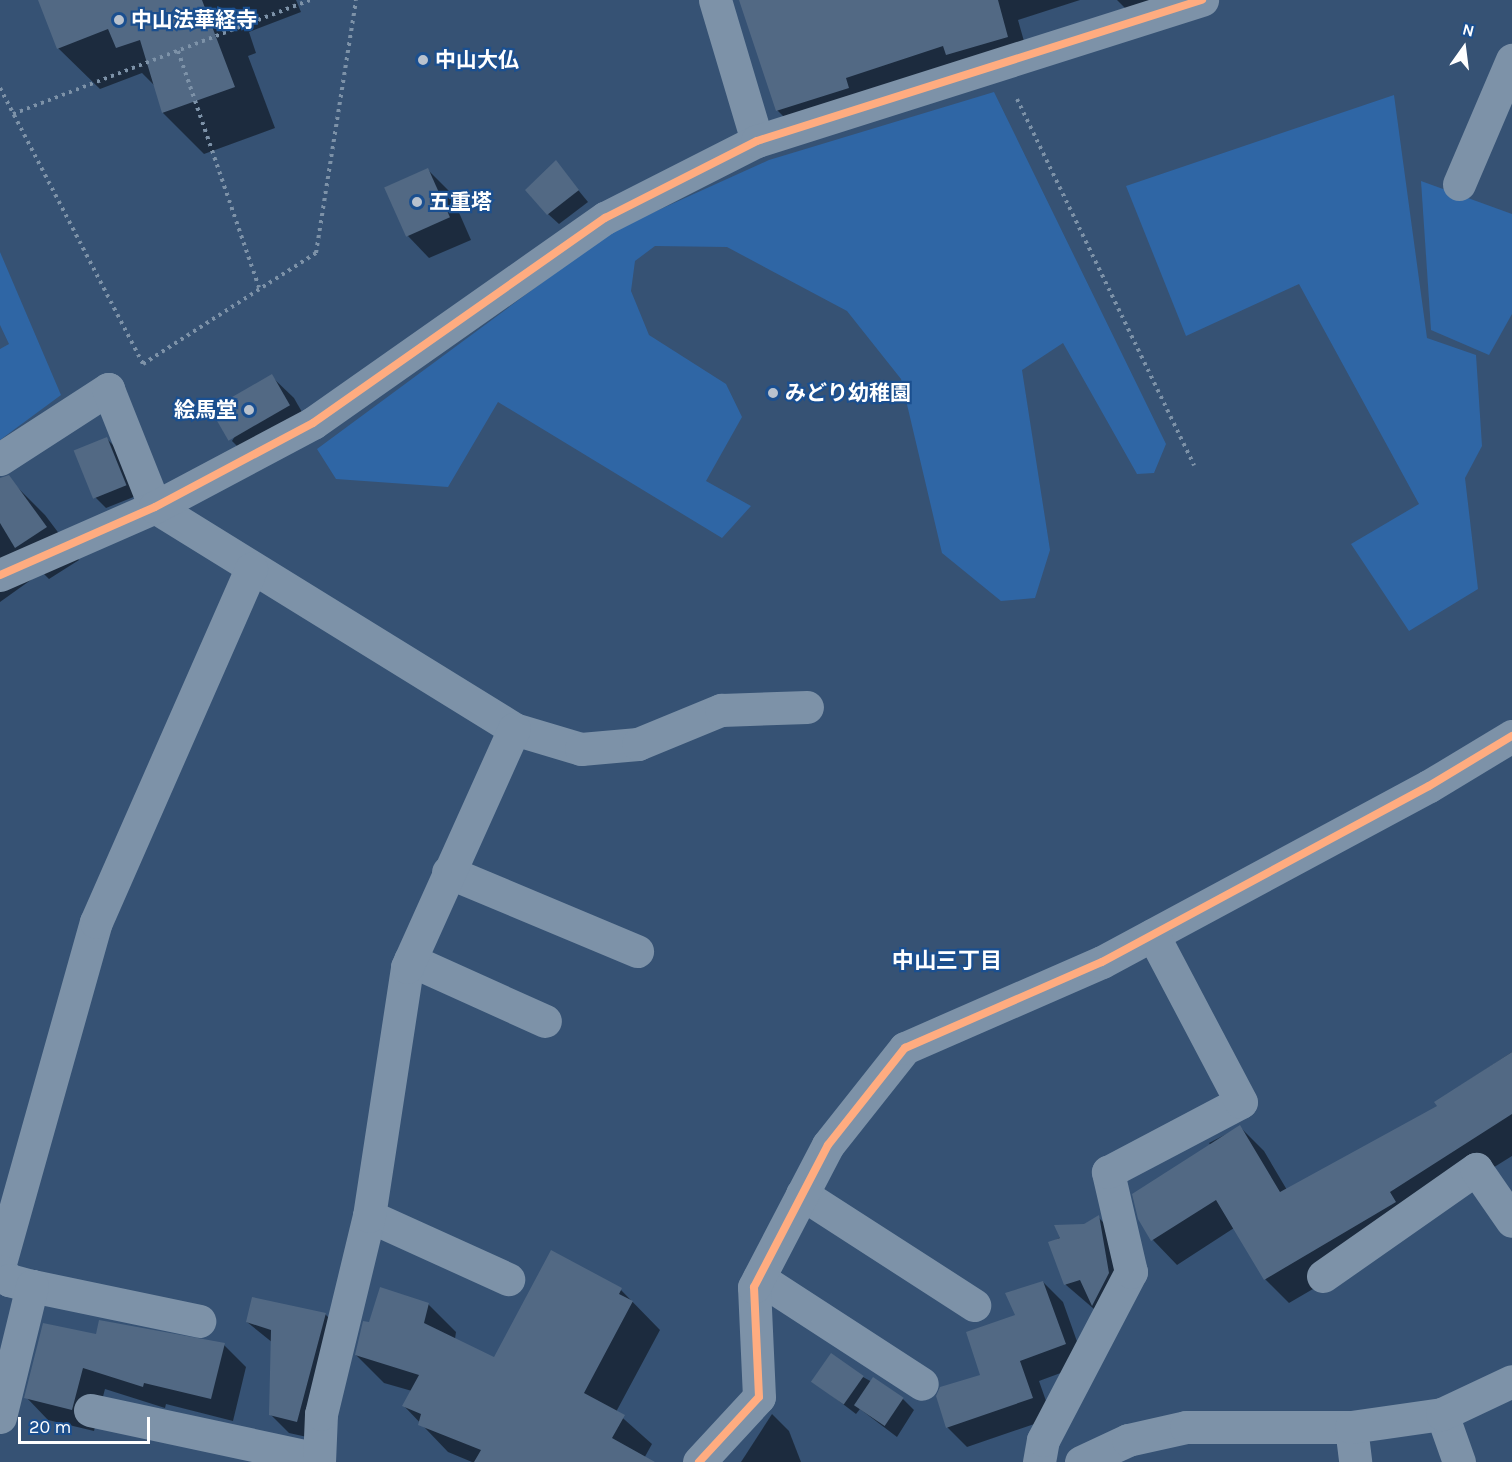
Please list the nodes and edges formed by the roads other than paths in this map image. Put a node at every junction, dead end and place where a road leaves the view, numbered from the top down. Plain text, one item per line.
1 (715, 0) edge
2 (1202, 0) edge
3 (1512, 60) edge
4 (757, 141) junction
5 (1459, 184) dead end
6 (0, 459) edge
7 (155, 507) junction
8 (251, 569) junction
9 (0, 575) edge
10 (807, 707) dead end
11 (514, 729) junction
12 (1512, 736) edge
13 (448, 872) junction
14 (1153, 935) junction
15 (637, 951) dead end
16 (410, 960) junction
17 (545, 1021) dead end
18 (802, 1194) junction
19 (369, 1216) junction
20 (1512, 1221) edge
21 (0, 1263) edge
22 (0, 1271) edge
23 (1323, 1276) dead end
24 (759, 1278) junction
25 (508, 1279) dead end
26 (32, 1286) junction
27 (974, 1305) dead end
28 (199, 1321) dead end
29 (1512, 1381) edge
30 (921, 1384) dead end
31 (90, 1410) dead end
32 (1442, 1414) junction
33 (0, 1417) edge
34 (1351, 1427) junction
35 (319, 1461) edge
36 (699, 1462) edge
37 (1039, 1462) edge
38 (1081, 1462) edge
39 (1355, 1462) edge
40 (1459, 1462) edge

1 - 4 street
2 - 4 street
3 - 5 street
4 - 7 street
6 - 7 street
7 - 8 street
7 - 9 street
8 - 11 street
8 - 21 street
10 - 11 street
11 - 13 street
12 - 14 street
13 - 15 street
13 - 16 street
14 - 18 street
14 - 37 street
16 - 17 street
16 - 19 street
18 - 24 street
18 - 27 street
19 - 25 street
19 - 35 street
20 - 23 street
22 - 26 street
24 - 30 street
24 - 36 street
26 - 28 street
26 - 33 street
29 - 32 street
31 - 35 street
32 - 34 street
32 - 40 street
34 - 38 street
34 - 39 street

